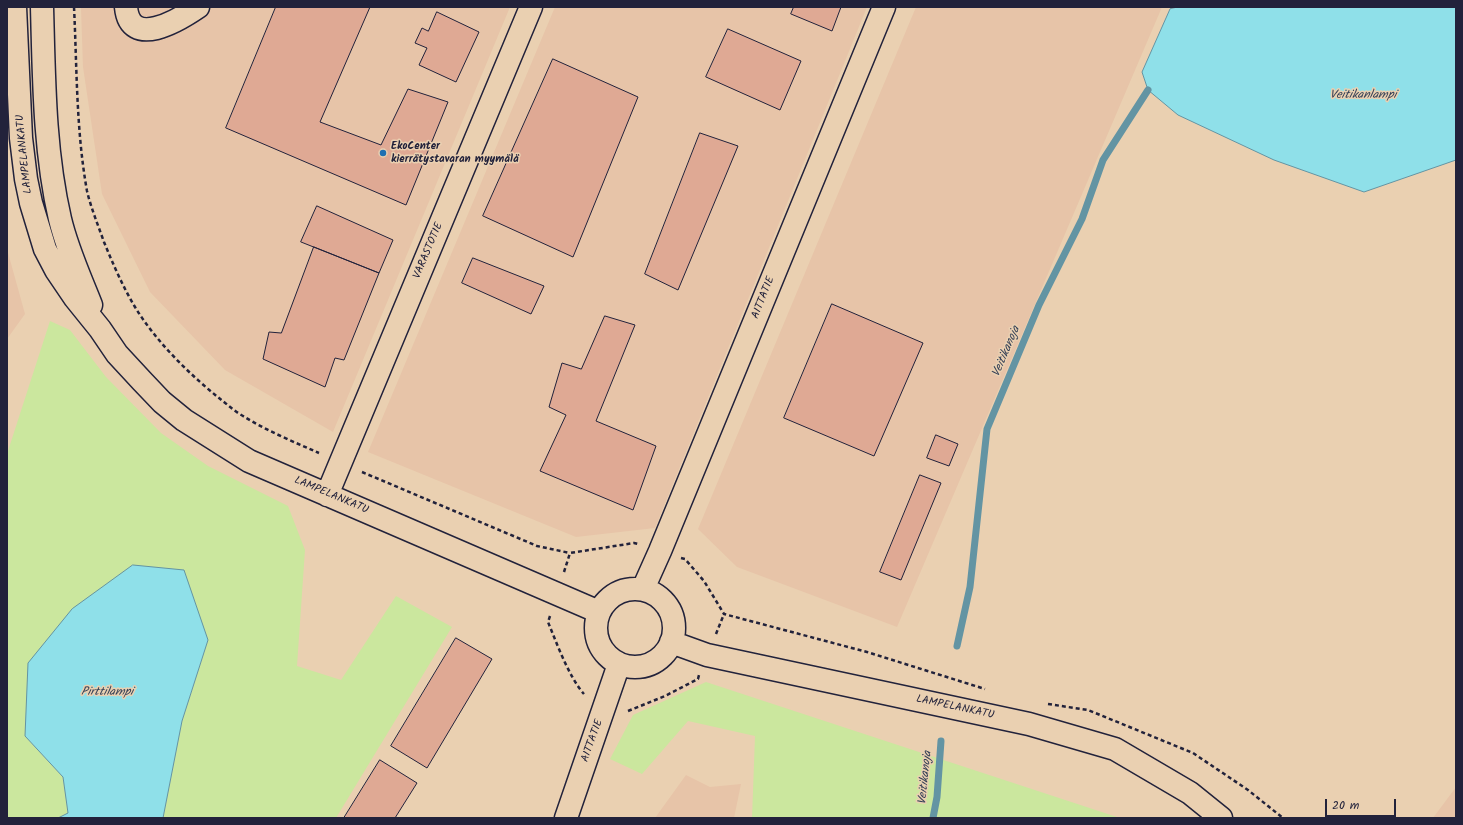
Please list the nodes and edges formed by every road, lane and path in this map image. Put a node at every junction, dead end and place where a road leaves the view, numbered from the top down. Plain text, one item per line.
1 (15, 7) edge
2 (42, 7) edge
3 (74, 7) edge
4 (126, 7) edge
5 (198, 7) edge
6 (531, 7) edge
7 (884, 7) edge
8 (100, 329) junction
9 (341, 463) junction
10 (327, 495) junction
11 (660, 551) junction
12 (570, 553) junction
13 (643, 589) junction
14 (557, 594) junction
15 (599, 612) junction
16 (671, 642) junction
17 (707, 655) junction
18 (619, 664) junction
19 (606, 704) junction
20 (566, 818) edge
21 (1221, 818) edge

1 - 8 street, LAMPELANKATU
2 - 8 street, LAMPELANKATU
3 - 9 path
4 - 5 street
6 - 9 street, VARASTOTIE
7 - 11 street, AITTATIE
8 - 10 street, LAMPELANKATU
9 - 10 street, VARASTOTIE
9 - 12 path
10 - 14 street, LAMPELANKATU
11 - 12 path
11 - 13 street, AITTATIE
11 - 17 path
12 - 14 path
13 - 15 street
13 - 16 street
14 - 15 street, LAMPELANKATU
14 - 19 path
15 - 18 street
16 - 17 street, LAMPELANKATU
16 - 18 street
17 - 19 path
17 - 21 street, LAMPELANKATU
18 - 19 street, AITTATIE
19 - 20 street, AITTATIE

